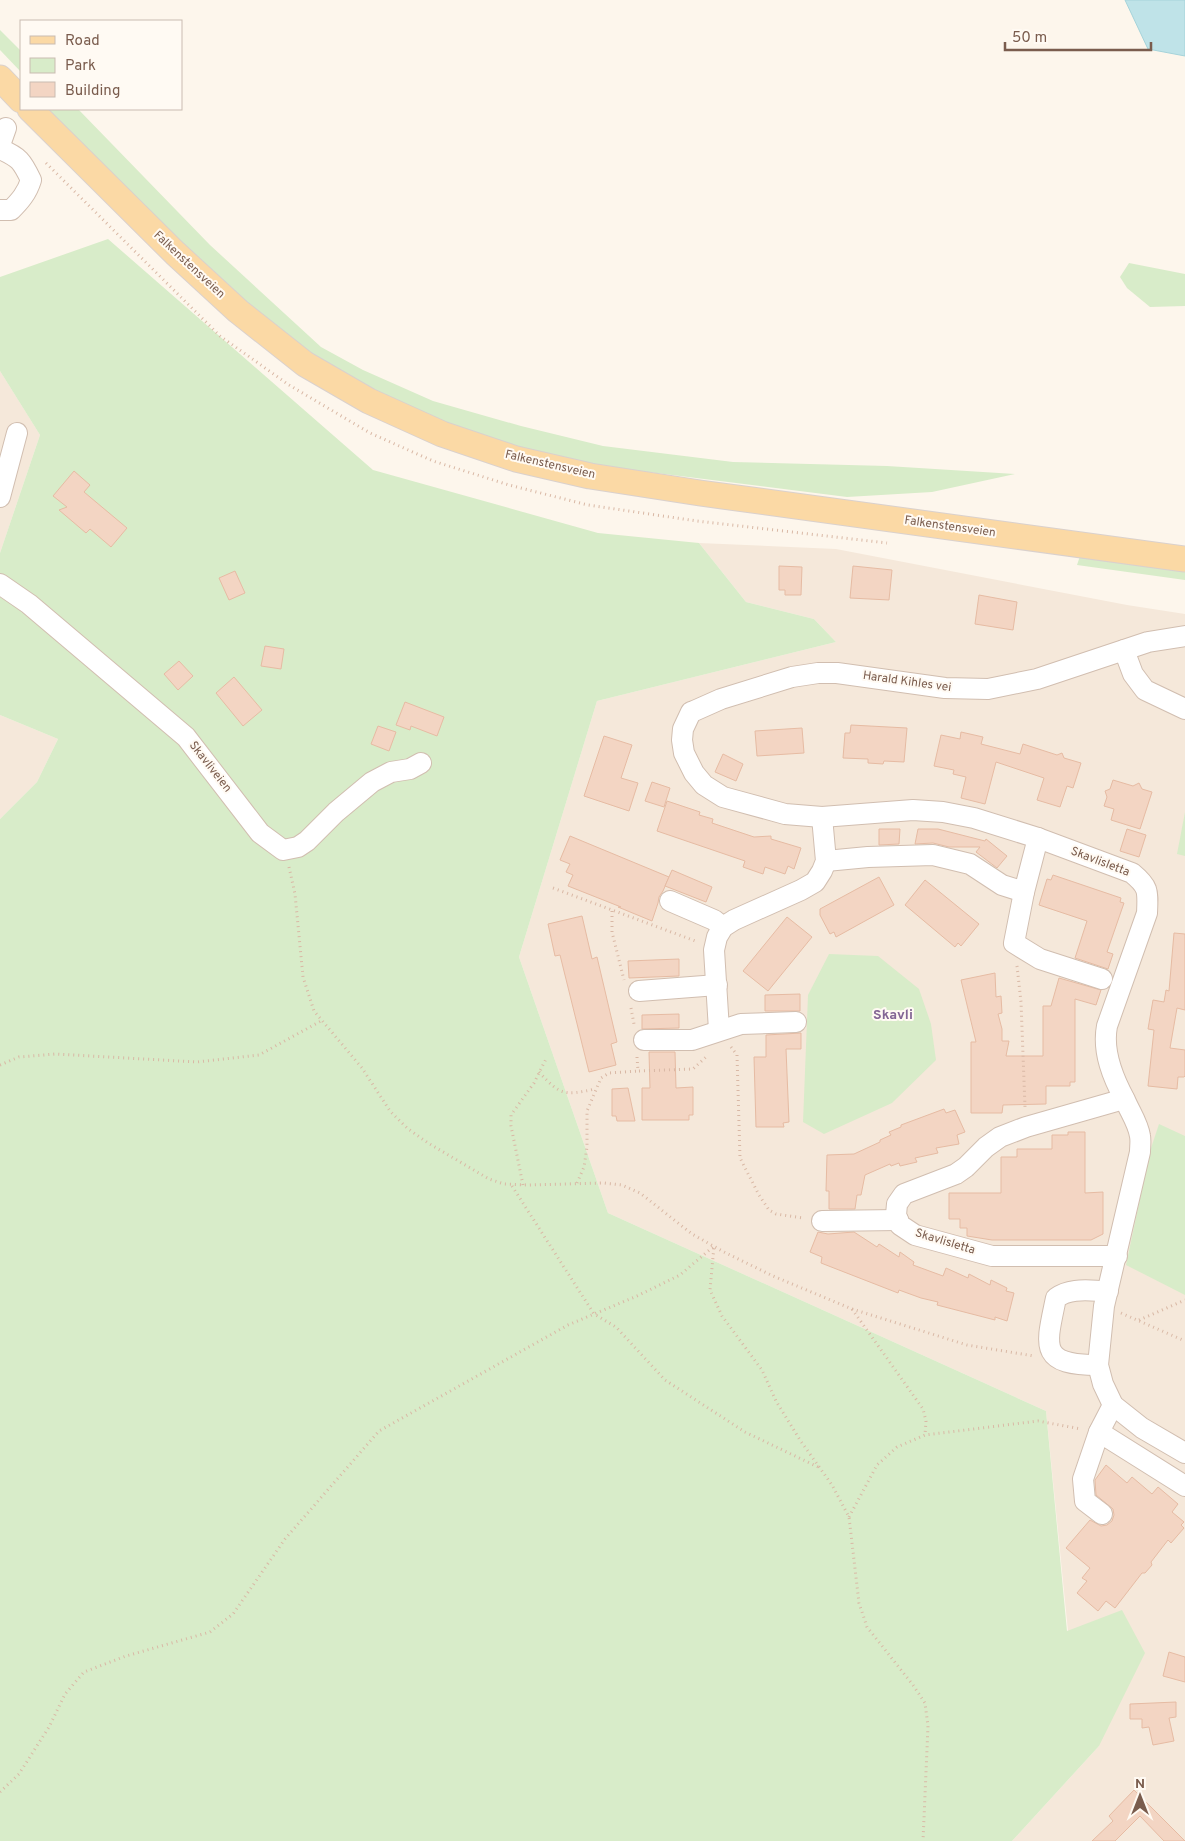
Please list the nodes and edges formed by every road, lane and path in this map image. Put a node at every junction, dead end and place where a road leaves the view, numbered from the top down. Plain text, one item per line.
1 (0, 78) edge
2 (20, 99) edge
3 (31, 110) edge
4 (2, 141) edge
5 (44, 162) dead end
6 (0, 210) edge
7 (17, 433) dead end
8 (0, 497) edge
9 (890, 543) dead end
10 (1185, 559) edge
11 (0, 584) edge
12 (1185, 636) edge
13 (1124, 650) junction
14 (1185, 709) edge
15 (691, 712) joint
16 (421, 763) dead end
17 (822, 817) junction
18 (1038, 838) junction
19 (283, 850) junction
20 (826, 861) junction
21 (553, 888) dead end
22 (1024, 892) junction
23 (670, 901) dead end
24 (612, 911) junction
25 (719, 935) junction
26 (1014, 943) junction
27 (1102, 979) dead end
28 (717, 985) junction
29 (631, 994) junction
30 (321, 1021) junction
31 (796, 1022) dead end
32 (719, 1030) junction
33 (638, 1042) junction
34 (546, 1059) dead end
35 (0, 1065) edge
36 (638, 1071) junction
37 (540, 1072) junction
38 (596, 1089) junction
39 (1124, 1099) junction
40 (1026, 1126) junction
41 (576, 1183) junction
42 (511, 1185) junction
43 (523, 1185) junction
44 (898, 1220) junction
45 (822, 1221) joint
46 (714, 1246) junction
47 (1117, 1256) junction
48 (1106, 1299) junction
49 (1185, 1300) edge
50 (852, 1309) junction
51 (594, 1314) junction
52 (1139, 1321) junction
53 (1185, 1341) edge
54 (1059, 1361) junction
55 (1098, 1365) junction
56 (1113, 1405) junction
57 (1099, 1432) junction
58 (925, 1435) junction
59 (1185, 1453) edge
60 (820, 1468) junction
61 (1185, 1486) edge
62 (1102, 1514) dead end
63 (849, 1517) junction
64 (0, 1792) edge
65 (923, 1841) edge

1 - 2 main road
3 - 10 main road, Falkenstensveien
4 - 6 street
5 - 9 path
7 - 8 street
11 - 19 street, Skavliveien
12 - 13 street, Harald Kihles vei
13 - 14 street
13 - 15 street, Harald Kihles vei
15 - 17 street, Skavlisletta
16 - 19 street
17 - 18 street, Skavlisletta
17 - 20 street
18 - 22 street
18 - 39 street, Skavlisletta
19 - 30 path
20 - 22 street
20 - 25 street
21 - 24 path
22 - 26 street
23 - 25 street
24 - 25 path
24 - 29 path
25 - 28 street
26 - 27 street
26 - 40 path
28 - 29 street
28 - 32 street
29 - 33 path
30 - 35 path
30 - 42 path
31 - 32 street
32 - 33 street
32 - 36 path
32 - 45 path
33 - 36 path
34 - 37 path
36 - 38 path
37 - 38 path
37 - 43 path
38 - 41 path
39 - 40 street
39 - 47 street, Skavlisletta
40 - 44 street
41 - 43 path
41 - 46 path
42 - 43 path
42 - 51 path
44 - 45 street
44 - 47 street, Skavlisletta
46 - 50 path
46 - 51 path
46 - 60 path
47 - 48 street, Skavlisletta
48 - 52 path
48 - 54 street
48 - 55 street, Skavlisletta
49 - 52 path
50 - 54 path
50 - 58 path
51 - 60 path
51 - 64 path
52 - 53 path
54 - 55 street
55 - 56 street, Skavlisletta
56 - 57 street
56 - 59 street, Skavlisletta
57 - 58 path
57 - 61 street
57 - 62 street
58 - 63 path
60 - 63 path
63 - 65 path

